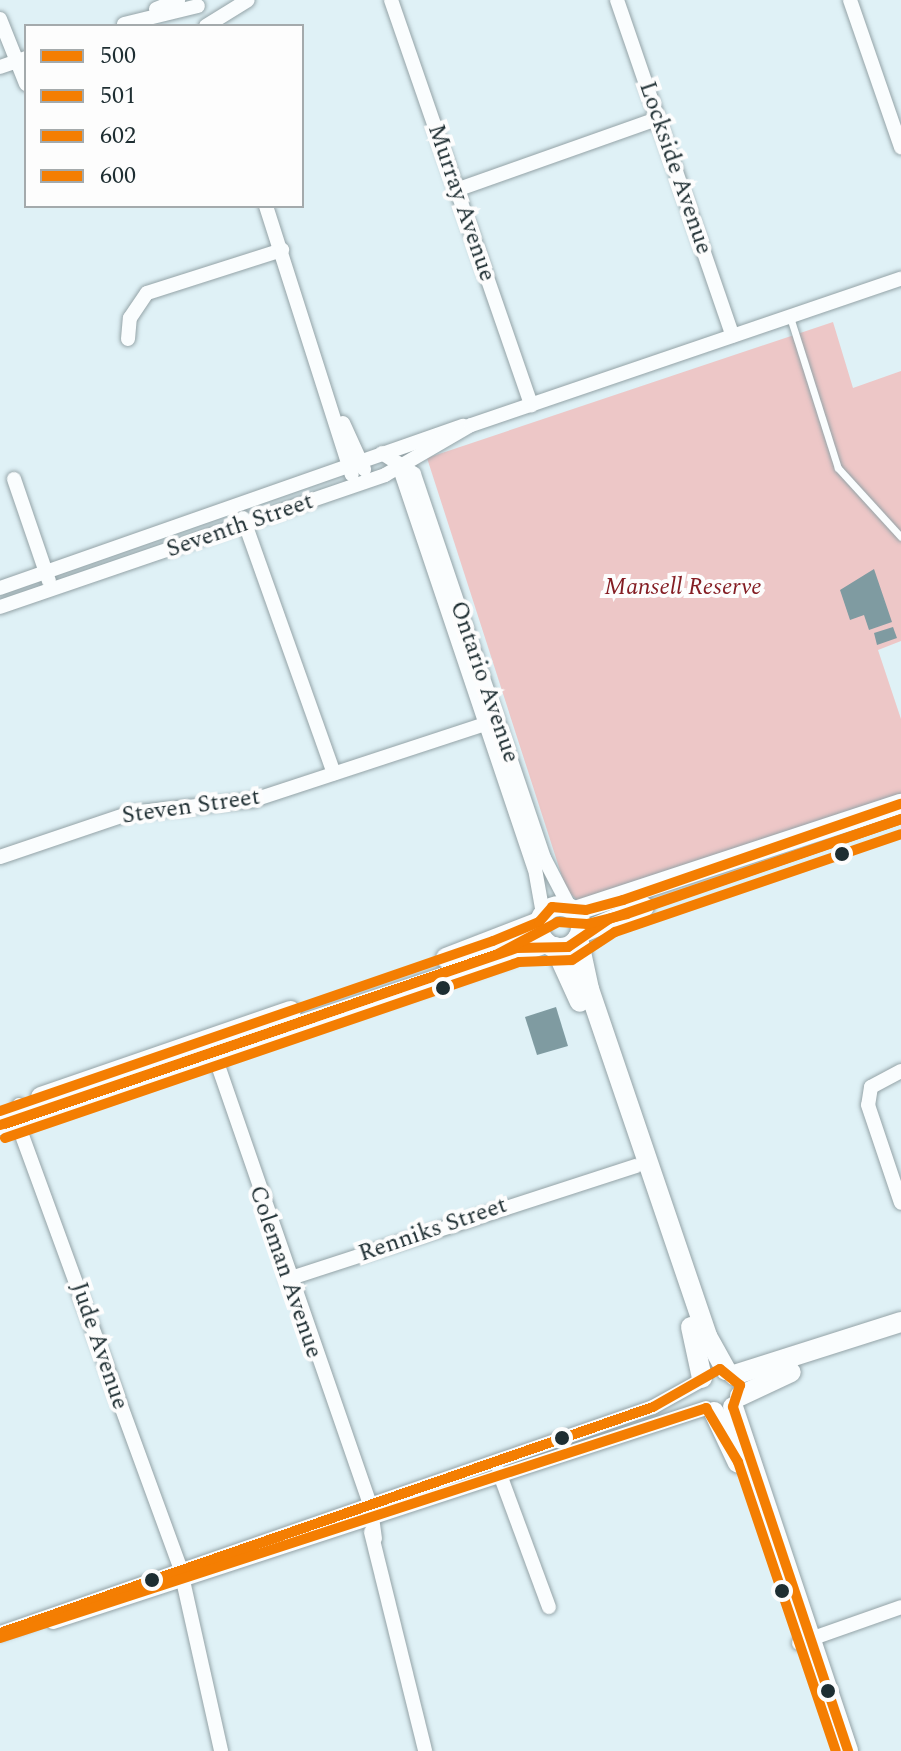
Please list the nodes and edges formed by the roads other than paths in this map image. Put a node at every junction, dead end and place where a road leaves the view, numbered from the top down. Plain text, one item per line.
1 (178, 0) edge
2 (248, 0) edge
3 (391, 0) edge
4 (617, 0) edge
5 (850, 0) edge
6 (197, 3) edge
7 (0, 19) edge
8 (124, 24) edge
9 (125, 24) edge
10 (205, 24) edge
11 (209, 24) edge
12 (21, 60) edge
13 (0, 67) edge
14 (657, 119) junction
15 (901, 147) edge
16 (456, 190) junction
17 (267, 208) edge
18 (282, 250) junction
19 (901, 279) edge
20 (790, 317) junction
21 (733, 336) junction
22 (128, 339) dead end
23 (531, 405) junction
24 (339, 416) junction
25 (471, 425) junction
26 (404, 442) junction
27 (382, 453) junction
28 (363, 461) junction
29 (400, 464) junction
30 (348, 468) junction
31 (14, 479) dead end
32 (361, 484) junction
33 (244, 505) junction
34 (250, 522) junction
35 (901, 537) edge
36 (46, 573) junction
37 (0, 588) edge
38 (52, 590) junction
39 (0, 607) edge
40 (489, 722) junction
41 (334, 773) junction
42 (901, 804) edge
43 (901, 819) edge
44 (0, 857) edge
45 (572, 909) junction
46 (541, 918) junction
47 (580, 936) junction
48 (550, 945) junction
49 (209, 1049) junction
50 (901, 1071) edge
51 (12, 1115) edge
52 (634, 1161) junction
53 (901, 1203) edge
54 (288, 1279) junction
55 (901, 1322) edge
56 (901, 1334) edge
57 (730, 1372) junction
58 (701, 1380) junction
59 (723, 1406) junction
60 (499, 1472) junction
61 (367, 1510) junction
62 (177, 1573) junction
63 (549, 1607) dead end
64 (901, 1607) edge
65 (0, 1635) edge
66 (805, 1641) junction
67 (221, 1751) edge
68 (425, 1751) edge
69 (836, 1751) edge
70 (848, 1751) edge

1 - 8 street
2 - 11 street
3 - 16 street, Murray Avenue
4 - 14 street, Lockside Avenue
5 - 15 street
6 - 9 street
6 - 10 street
7 - 12 street
12 - 13 street
14 - 16 street
14 - 21 street, Lockside Avenue
16 - 23 street, Murray Avenue
17 - 18 street
18 - 22 street
18 - 24 street
19 - 20 street, Seventh Street
20 - 21 street, Seventh Street
20 - 35 lane
21 - 23 street, Seventh Street
23 - 25 street, Seventh Street
24 - 28 street
24 - 30 street
25 - 26 street, Seventh Street
25 - 29 street, Seventh Street
26 - 27 street, Seventh Street
26 - 29 street
27 - 28 street, Seventh Street
27 - 29 street
28 - 30 street, Seventh Street
28 - 32 street
29 - 32 street, Seventh Street
29 - 40 street, Ontario Avenue
30 - 32 street
30 - 33 street, Seventh Street
31 - 36 street
32 - 34 street, Seventh Street
33 - 34 street
33 - 36 street, Seventh Street
34 - 38 street, Seventh Street
34 - 41 street
36 - 37 street, Seventh Street
36 - 38 street
38 - 39 street, Seventh Street
40 - 41 street, Steven Street
40 - 45 street, Ontario Avenue
40 - 46 street, Ontario Avenue
41 - 44 street, Steven Street
42 - 45 street
43 - 47 street
45 - 46 street
45 - 47 street
46 - 48 street
46 - 49 street
47 - 48 street
47 - 57 street
48 - 49 street
48 - 52 street
49 - 51 street
49 - 54 street, Coleman Avenue
50 - 53 street
51 - 62 street, Jude Avenue
52 - 54 street, Renniks Street
52 - 58 street
54 - 61 street, Coleman Avenue
55 - 57 street
56 - 59 street
57 - 58 street
57 - 59 street
58 - 59 street
58 - 61 street
59 - 60 street
59 - 66 street
60 - 61 street
60 - 63 street
61 - 62 street
61 - 68 street, Coleman Avenue
62 - 65 street
62 - 67 street, Jude Avenue
64 - 66 street
66 - 69 street
66 - 70 street

